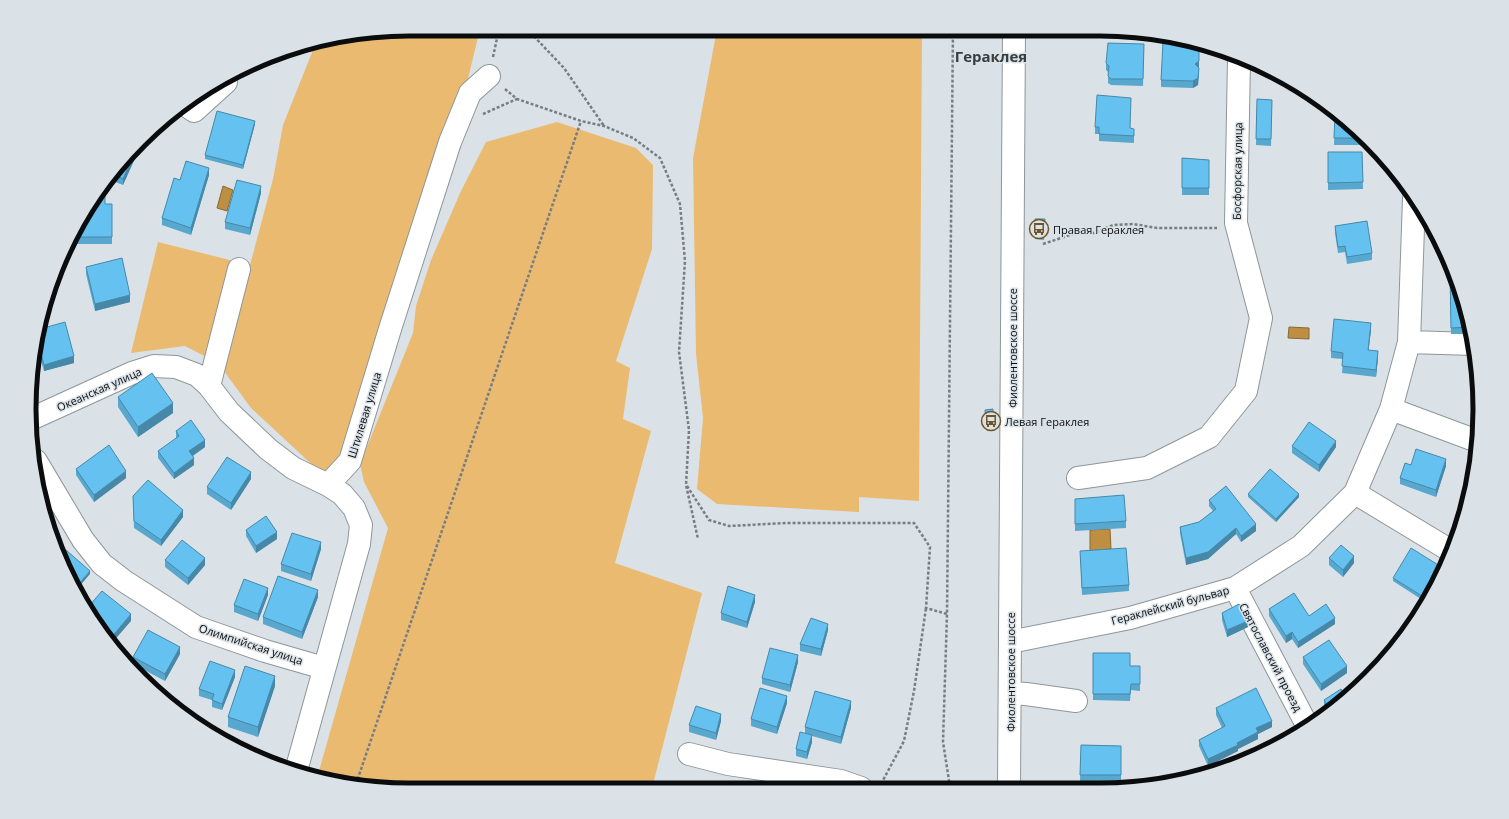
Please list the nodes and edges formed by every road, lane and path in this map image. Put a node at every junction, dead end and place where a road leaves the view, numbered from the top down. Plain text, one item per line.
1 (498, 36) edge
2 (534, 36) edge
3 (953, 36) edge
4 (1014, 36) edge
5 (1239, 63) edge
6 (489, 76) junction
7 (581, 121) junction
8 (604, 126) junction
9 (1415, 209) edge
10 (1237, 228) junction
11 (1043, 244) dead end
12 (239, 269) dead end
13 (1409, 342) junction
14 (1467, 344) edge
15 (209, 386) junction
16 (1391, 409) junction
17 (36, 416) edge
18 (1472, 439) edge
19 (41, 469) edge
20 (1078, 478) dead end
21 (328, 485) junction
22 (686, 485) junction
23 (1355, 494) junction
24 (698, 539) dead end
25 (1446, 548) edge
26 (1234, 588) junction
27 (926, 608) junction
28 (948, 614) junction
29 (1010, 642) junction
30 (324, 668) junction
31 (1010, 693) junction
32 (1076, 700) dead end
33 (1305, 721) edge
34 (689, 754) dead end
35 (298, 765) edge
36 (358, 779) edge
37 (847, 783) edge
38 (882, 783) edge
39 (949, 783) edge
40 (1009, 783) edge

1 - 6 path
2 - 8 path
3 - 28 path
4 - 29 street, Фиолентовское шоссе
5 - 10 street, Босфорская улица
6 - 7 path
6 - 21 street, Штилевая улица
7 - 8 path
7 - 36 path
8 - 22 path
9 - 13 street, Гераклейский бульвар
10 - 11 path
10 - 20 street, Босфорская улица
12 - 15 street
13 - 14 street
13 - 16 street, Гераклейский бульвар
15 - 17 street, Океанская улица
15 - 21 street, Океанская улица
16 - 18 street
16 - 23 street, Гераклейский бульвар
19 - 30 street, Олимпийская улица
21 - 30 street
22 - 24 path
22 - 27 path
23 - 25 street
23 - 26 street, Гераклейский бульвар
26 - 29 street, Гераклейский бульвар
26 - 33 street, Святославский проезд
27 - 28 path
27 - 38 path
28 - 39 path
29 - 31 street, Фиолентовское шоссе
30 - 35 street
31 - 32 street
31 - 40 street, Фиолентовское шоссе
34 - 37 street

